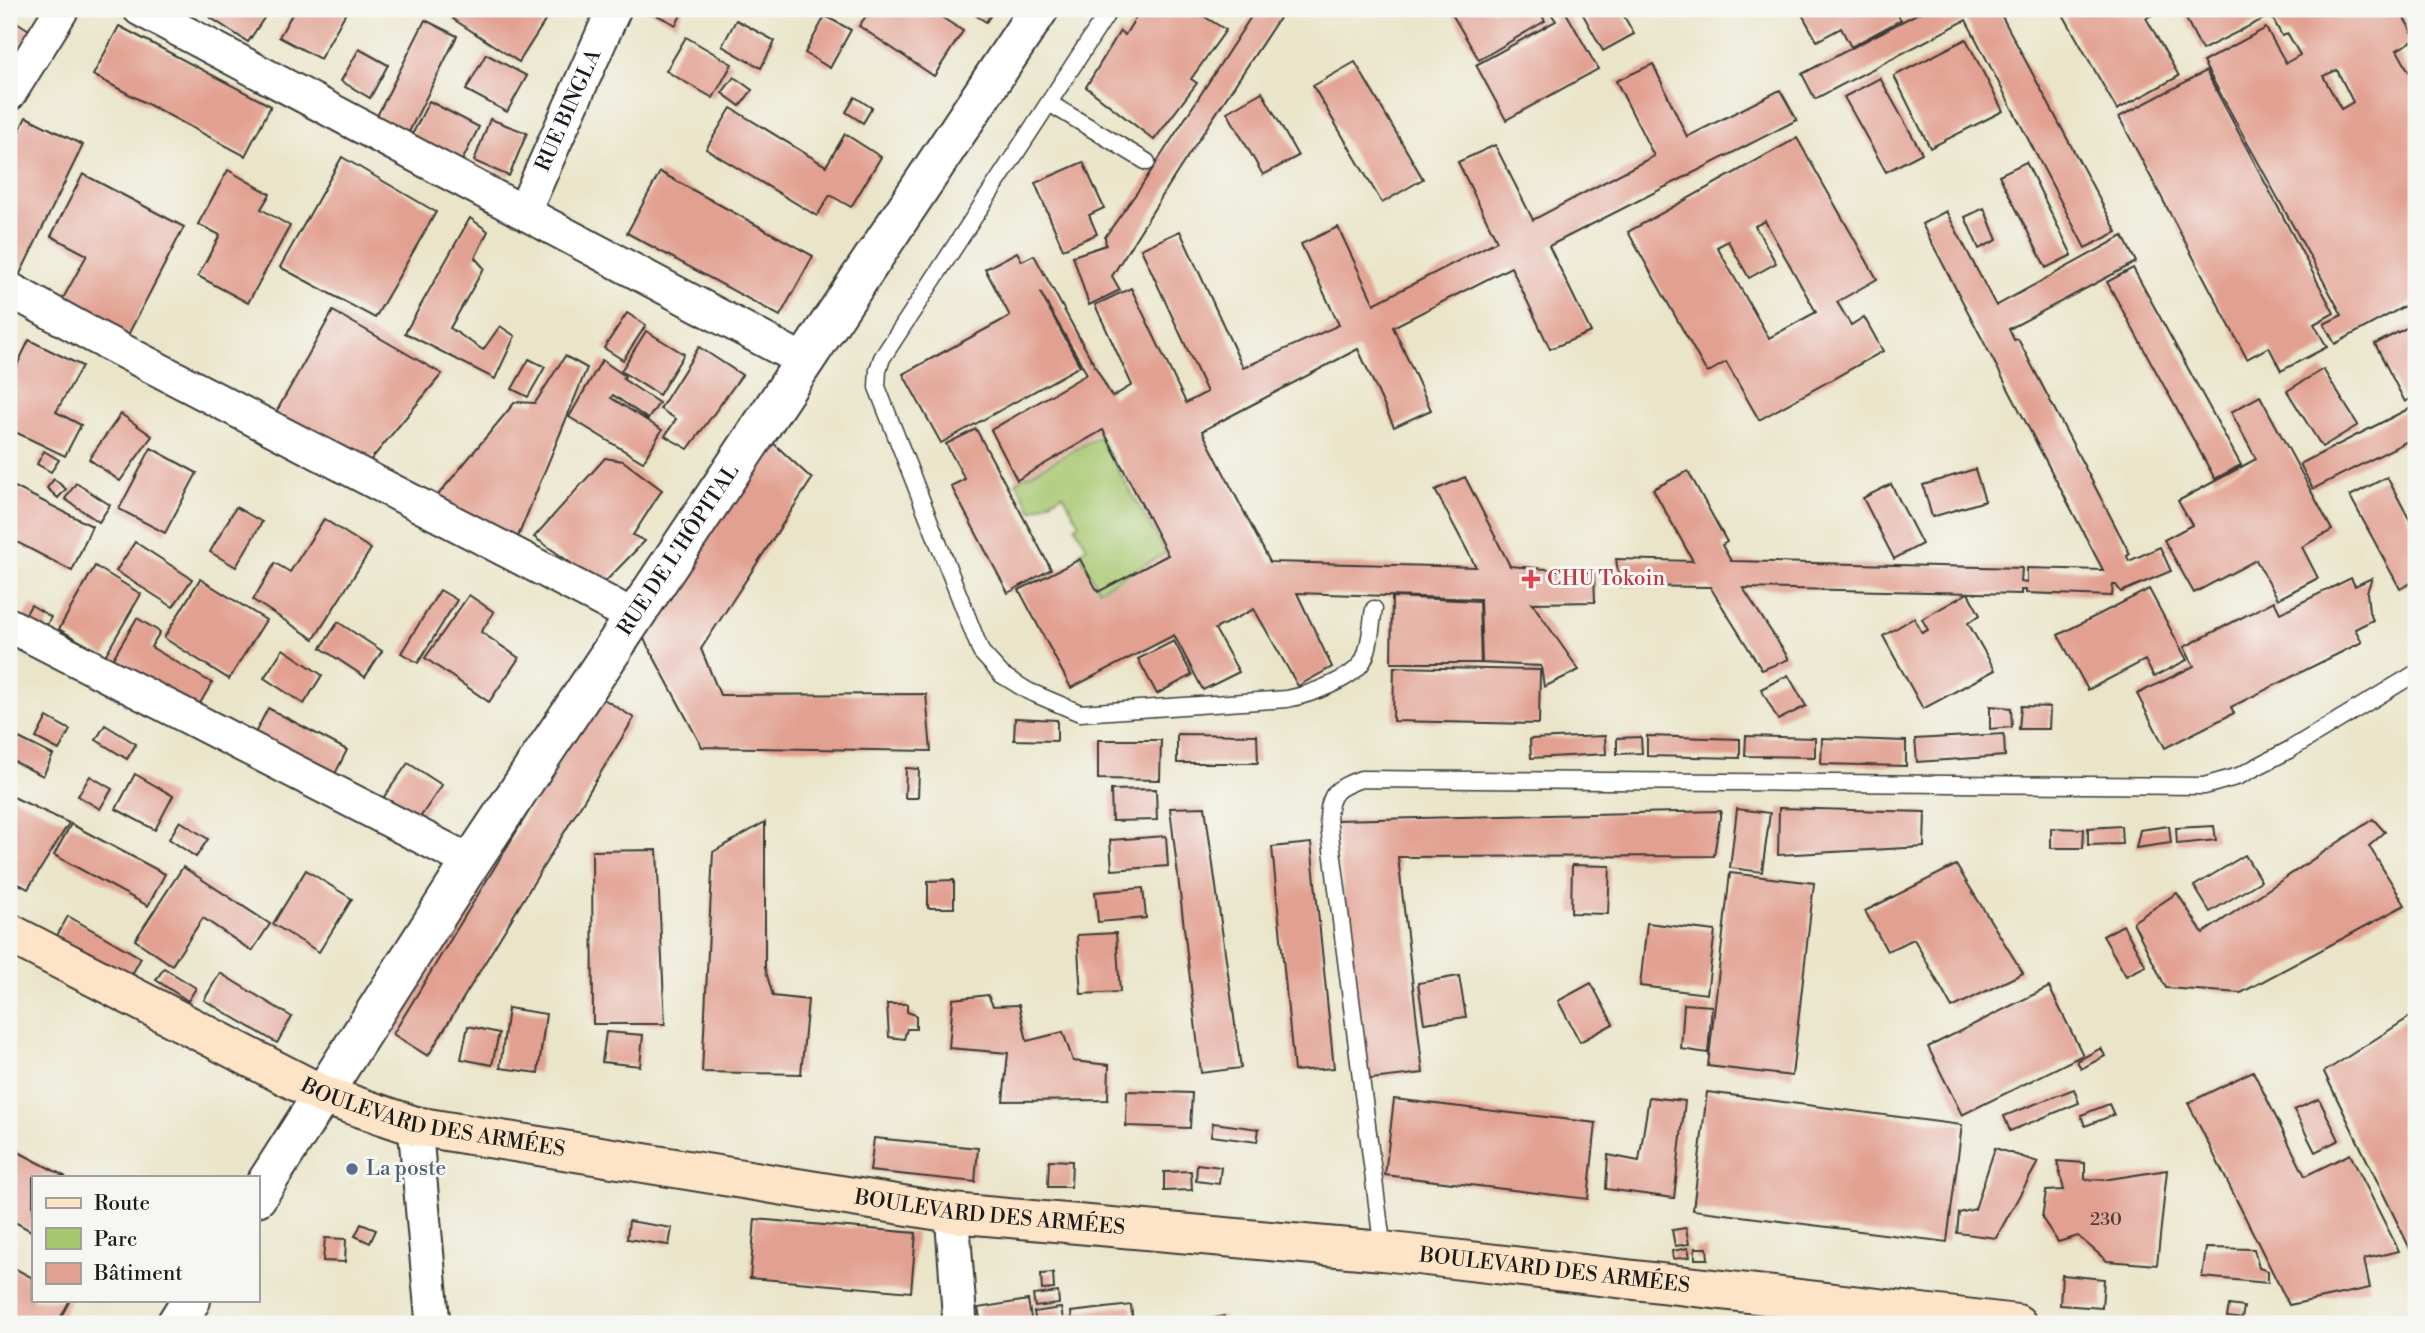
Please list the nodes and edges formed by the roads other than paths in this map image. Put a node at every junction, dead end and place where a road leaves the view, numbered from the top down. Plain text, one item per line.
1 (62, 9) edge
2 (140, 9) edge
3 (614, 9) edge
4 (1039, 9) edge
5 (1110, 9) edge
6 (9, 94) edge
7 (1049, 103) junction
8 (1147, 162) dead end
9 (524, 211) junction
10 (9, 289) edge
11 (804, 361) junction
12 (1374, 609) dead end
13 (633, 616) junction
14 (9, 625) edge
15 (2416, 673) edge
16 (471, 862) junction
17 (9, 933) edge
18 (323, 1095) junction
19 (415, 1126) junction
20 (259, 1194) edge
21 (952, 1213) junction
22 (1383, 1251) junction
23 (190, 1302) edge
24 (1882, 1317) edge
25 (176, 1324) edge
26 (433, 1324) edge
27 (960, 1324) edge
28 (2017, 1324) edge

1 - 6 street
2 - 9 street
3 - 9 street, RUE BINGLA
4 - 11 street, RUE DE L'HÔPITAL
5 - 7 lane
7 - 8 lane
7 - 12 lane
9 - 11 street
10 - 13 street
11 - 13 street, RUE DE L'HÔPITAL
13 - 16 street, RUE DE L'HÔPITAL
14 - 16 street
15 - 22 lane
16 - 18 street, RUE DE L'HÔPITAL
17 - 18 main road, BOULEVARD DES ARMÉES
18 - 19 main road, BOULEVARD DES ARMÉES
18 - 20 street, RUE DE L'HÔPITAL
19 - 21 main road, BOULEVARD DES ARMÉES
19 - 26 street
21 - 22 main road, BOULEVARD DES ARMÉES
21 - 27 street
22 - 24 main road, BOULEVARD DES ARMÉES
23 - 25 street
24 - 28 main road, BOULEVARD DES ARMÉES

